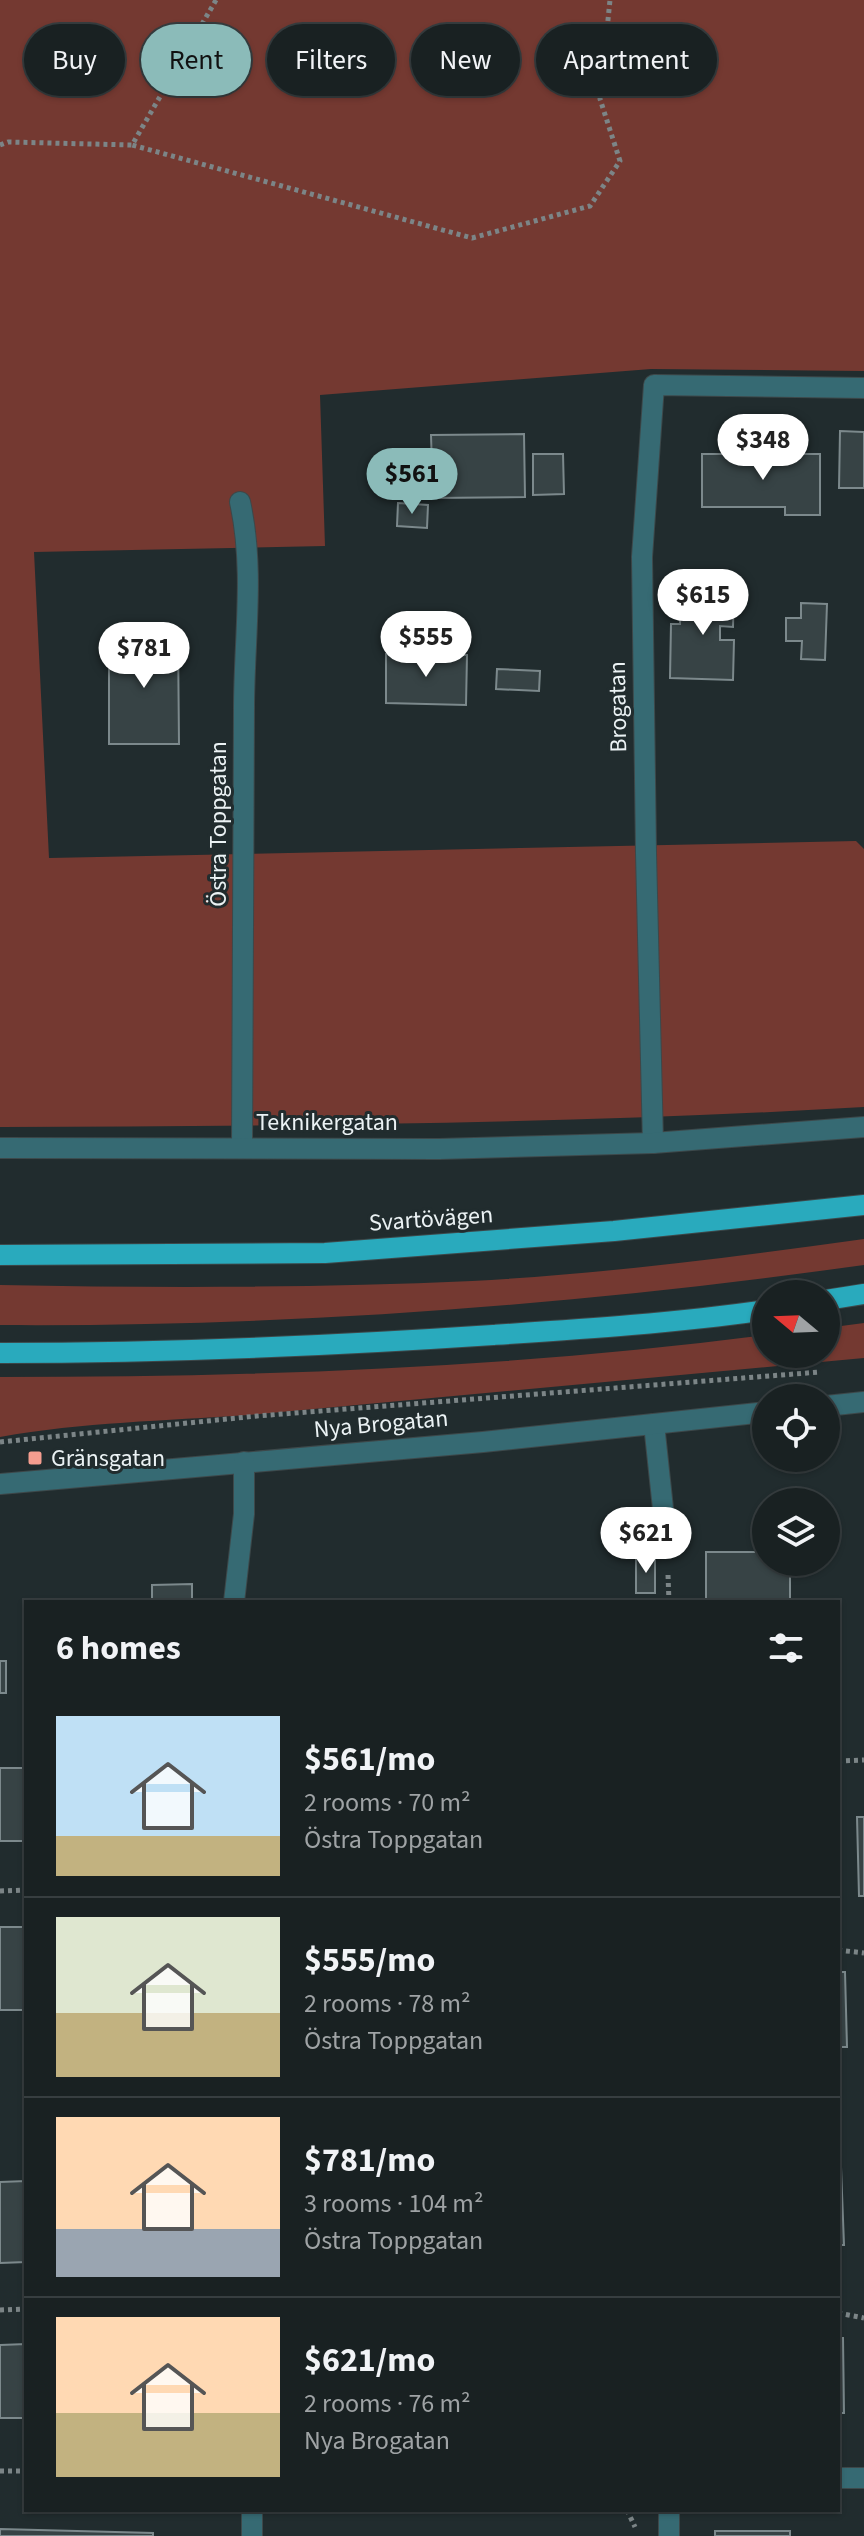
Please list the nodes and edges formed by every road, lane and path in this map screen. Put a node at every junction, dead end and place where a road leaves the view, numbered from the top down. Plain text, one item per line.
1 (216, 0) edge
2 (610, 0) edge
3 (0, 145) edge
4 (132, 145) junction
5 (864, 388) edge
6 (240, 502) dead end
7 (864, 1127) edge
8 (653, 1143) junction
9 (0, 1148) edge
10 (242, 1148) junction
11 (864, 1205) edge
12 (0, 1255) edge
13 (864, 1294) edge
14 (840, 1298) edge
15 (752, 1311) edge
16 (0, 1353) edge
17 (833, 1371) dead end
18 (864, 1402) edge
19 (840, 1405) edge
20 (752, 1414) edge
21 (654, 1424) junction
22 (0, 1442) edge
23 (244, 1462) junction
24 (0, 1484) edge
25 (667, 1546) dead end
26 (234, 1600) edge
27 (864, 1760) edge
28 (840, 1761) edge
29 (24, 1890) edge
30 (0, 1891) edge
31 (840, 1950) edge
32 (864, 1953) edge
33 (24, 2309) edge
34 (0, 2310) edge
35 (840, 2313) edge
36 (864, 2318) edge
37 (0, 2471) edge
38 (24, 2471) edge
39 (840, 2478) edge
40 (864, 2478) edge
41 (252, 2512) edge
42 (628, 2512) edge
43 (669, 2512) edge
44 (252, 2536) edge
45 (636, 2536) edge
46 (669, 2536) edge

1 - 4 path
2 - 4 path
3 - 4 path
5 - 8 street, Brogatan
6 - 10 street, Östra Toppgatan
7 - 8 street, Teknikergatan
8 - 10 street, Teknikergatan
9 - 10 street, Teknikergatan
11 - 12 main road, Svartövägen
13 - 14 main road
15 - 16 main road
17 - 22 path
18 - 19 street
20 - 21 street, Nya Brogatan
21 - 23 street, Nya Brogatan
21 - 25 street
23 - 24 street, Nya Brogatan
23 - 26 street
27 - 28 path
29 - 30 path
31 - 32 path
33 - 34 path
35 - 36 path
37 - 38 path
39 - 40 street
41 - 44 street
42 - 45 path
43 - 46 street

